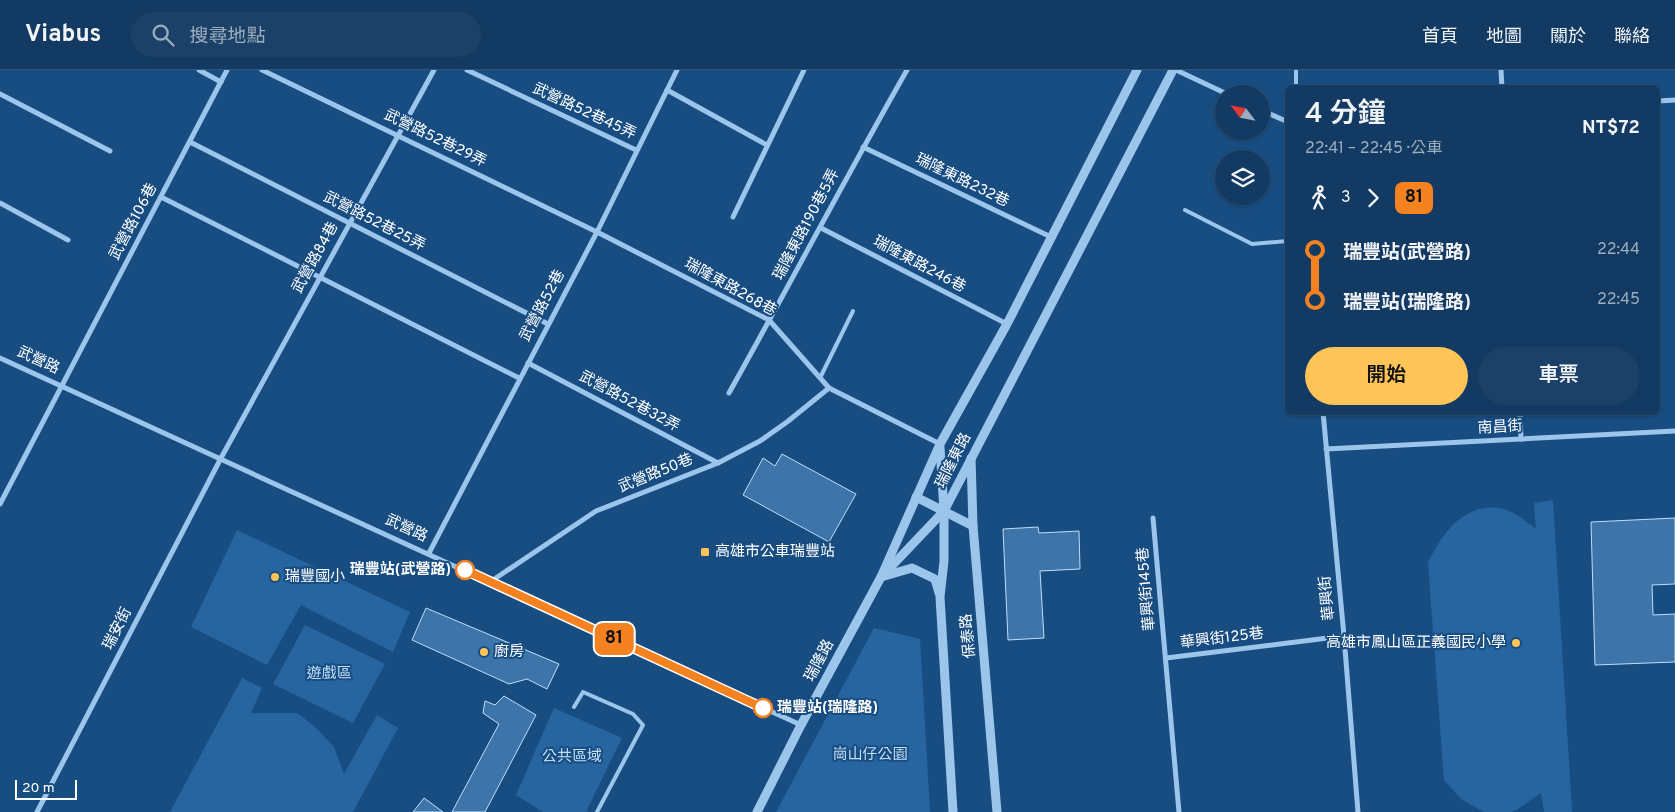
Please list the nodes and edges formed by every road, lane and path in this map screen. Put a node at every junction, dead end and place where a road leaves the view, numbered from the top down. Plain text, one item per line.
1 (199, 70) edge
2 (227, 70) edge
3 (262, 70) edge
4 (434, 70) edge
5 (468, 70) edge
6 (677, 70) edge
7 (804, 70) edge
8 (907, 70) edge
9 (1137, 70) edge
10 (1174, 70) edge
11 (1296, 70) edge
12 (1501, 70) edge
13 (221, 82) junction
14 (1296, 85) edge
15 (1502, 85) edge
16 (1215, 89) edge
17 (667, 90) junction
18 (0, 94) edge
19 (1675, 100) edge
20 (1660, 101) edge
21 (1270, 114) edge
22 (1285, 121) edge
23 (398, 135) junction
24 (190, 142) junction
25 (767, 146) junction
26 (863, 147) junction
27 (636, 150) junction
28 (110, 152) dead end
29 (161, 197) junction
30 (0, 203) edge
31 (1185, 210) dead end
32 (733, 217) dead end
33 (350, 223) junction
34 (821, 228) junction
35 (597, 232) junction
36 (1051, 237) junction
37 (68, 240) dead end
38 (1285, 241) edge
39 (320, 277) junction
40 (853, 311) dead end
41 (769, 320) junction
42 (548, 324) junction
43 (1006, 324) junction
44 (0, 358) edge
45 (528, 362) junction
46 (520, 378) junction
47 (820, 378) junction
48 (62, 386) junction
49 (829, 388) junction
50 (729, 393) dead end
51 (1323, 415) edge
52 (1520, 415) edge
53 (1675, 431) edge
54 (1521, 439) junction
55 (940, 444) junction
56 (1326, 449) junction
57 (972, 457) junction
58 (220, 458) junction
59 (718, 463) junction
60 (916, 497) junction
61 (0, 504) edge
62 (944, 511) junction
63 (1153, 518) dead end
64 (973, 526) junction
65 (429, 553) junction
66 (881, 577) junction
67 (490, 582) junction
68 (940, 597) junction
69 (1344, 636) junction
70 (1166, 658) junction
71 (574, 707) dead end
72 (801, 726) junction
73 (37, 812) edge
74 (597, 812) edge
75 (757, 812) edge
76 (953, 812) edge
77 (997, 812) edge
78 (1180, 812) edge
79 (1358, 812) edge

1 - 13 street
2 - 13 street, 武營路106巷
3 - 23 street, 武營路52巷29弄
4 - 23 street, 武營路84巷
5 - 27 street, 武營路52巷45弄
6 - 17 street, 武營路52巷
7 - 25 street
8 - 26 street, 瑞隆東路190巷5弄
9 - 36 street, 瑞隆東路
10 - 16 street
10 - 57 street, 瑞隆東路
11 - 14 lane
12 - 15 street
13 - 24 street, 武營路106巷
17 - 25 street
17 - 27 street, 武營路52巷
18 - 28 street
19 - 20 street
21 - 22 street
23 - 33 street, 武營路84巷
23 - 35 street, 武營路52巷29弄
24 - 29 street, 武營路106巷
24 - 33 street, 武營路52巷25弄
25 - 32 street
26 - 34 street, 瑞隆東路190巷5弄
26 - 36 street, 瑞隆東路232巷
27 - 35 street, 武營路52巷
29 - 39 street
29 - 48 street, 武營路106巷
30 - 37 street
31 - 38 lane
33 - 39 street, 武營路84巷
33 - 42 street, 武營路52巷25弄
34 - 41 street, 瑞隆東路190巷5弄
34 - 43 street, 瑞隆東路246巷
35 - 41 street, 瑞隆東路268巷
35 - 42 street, 武營路52巷
36 - 43 street, 瑞隆東路
39 - 46 street
39 - 58 street, 武營路84巷
40 - 47 lane
41 - 47 street, 瑞隆東路268巷
41 - 50 street, 瑞隆東路190巷5弄
42 - 45 street, 武營路52巷
43 - 55 street, 瑞隆東路
44 - 48 street, 武營路
45 - 46 street, 武營路52巷
45 - 59 street, 武營路52巷32弄
46 - 65 street, 武營路52巷
47 - 49 street, 瑞隆東路268巷
48 - 58 street, 武營路
48 - 61 street, 武營路106巷
49 - 55 street, 瑞隆東路268巷
49 - 59 street, 武營路50巷
51 - 56 street, 華興街
52 - 54 street
53 - 54 street, 南昌街
54 - 56 street, 南昌街
55 - 60 street, 瑞隆路
55 - 62 street, 瑞隆東路
56 - 69 street, 華興街
57 - 62 street, 瑞隆東路
57 - 64 street, 保泰路
58 - 65 street, 武營路
58 - 73 street, 瑞安街
59 - 67 street, 武營路50巷
60 - 62 street
60 - 66 street, 瑞隆路
62 - 64 street
62 - 66 street, 瑞隆路
62 - 68 street, 保泰路
63 - 70 street, 華興街145巷
64 - 77 street, 保泰路
65 - 67 street, 武營路
66 - 68 street
66 - 72 street, 瑞隆路
67 - 72 street, 武營路
68 - 76 street, 保泰路
69 - 70 street, 華興街125巷
69 - 79 street, 華興街
70 - 78 street, 華興街125巷
71 - 74 lane
72 - 75 street, 瑞隆路

